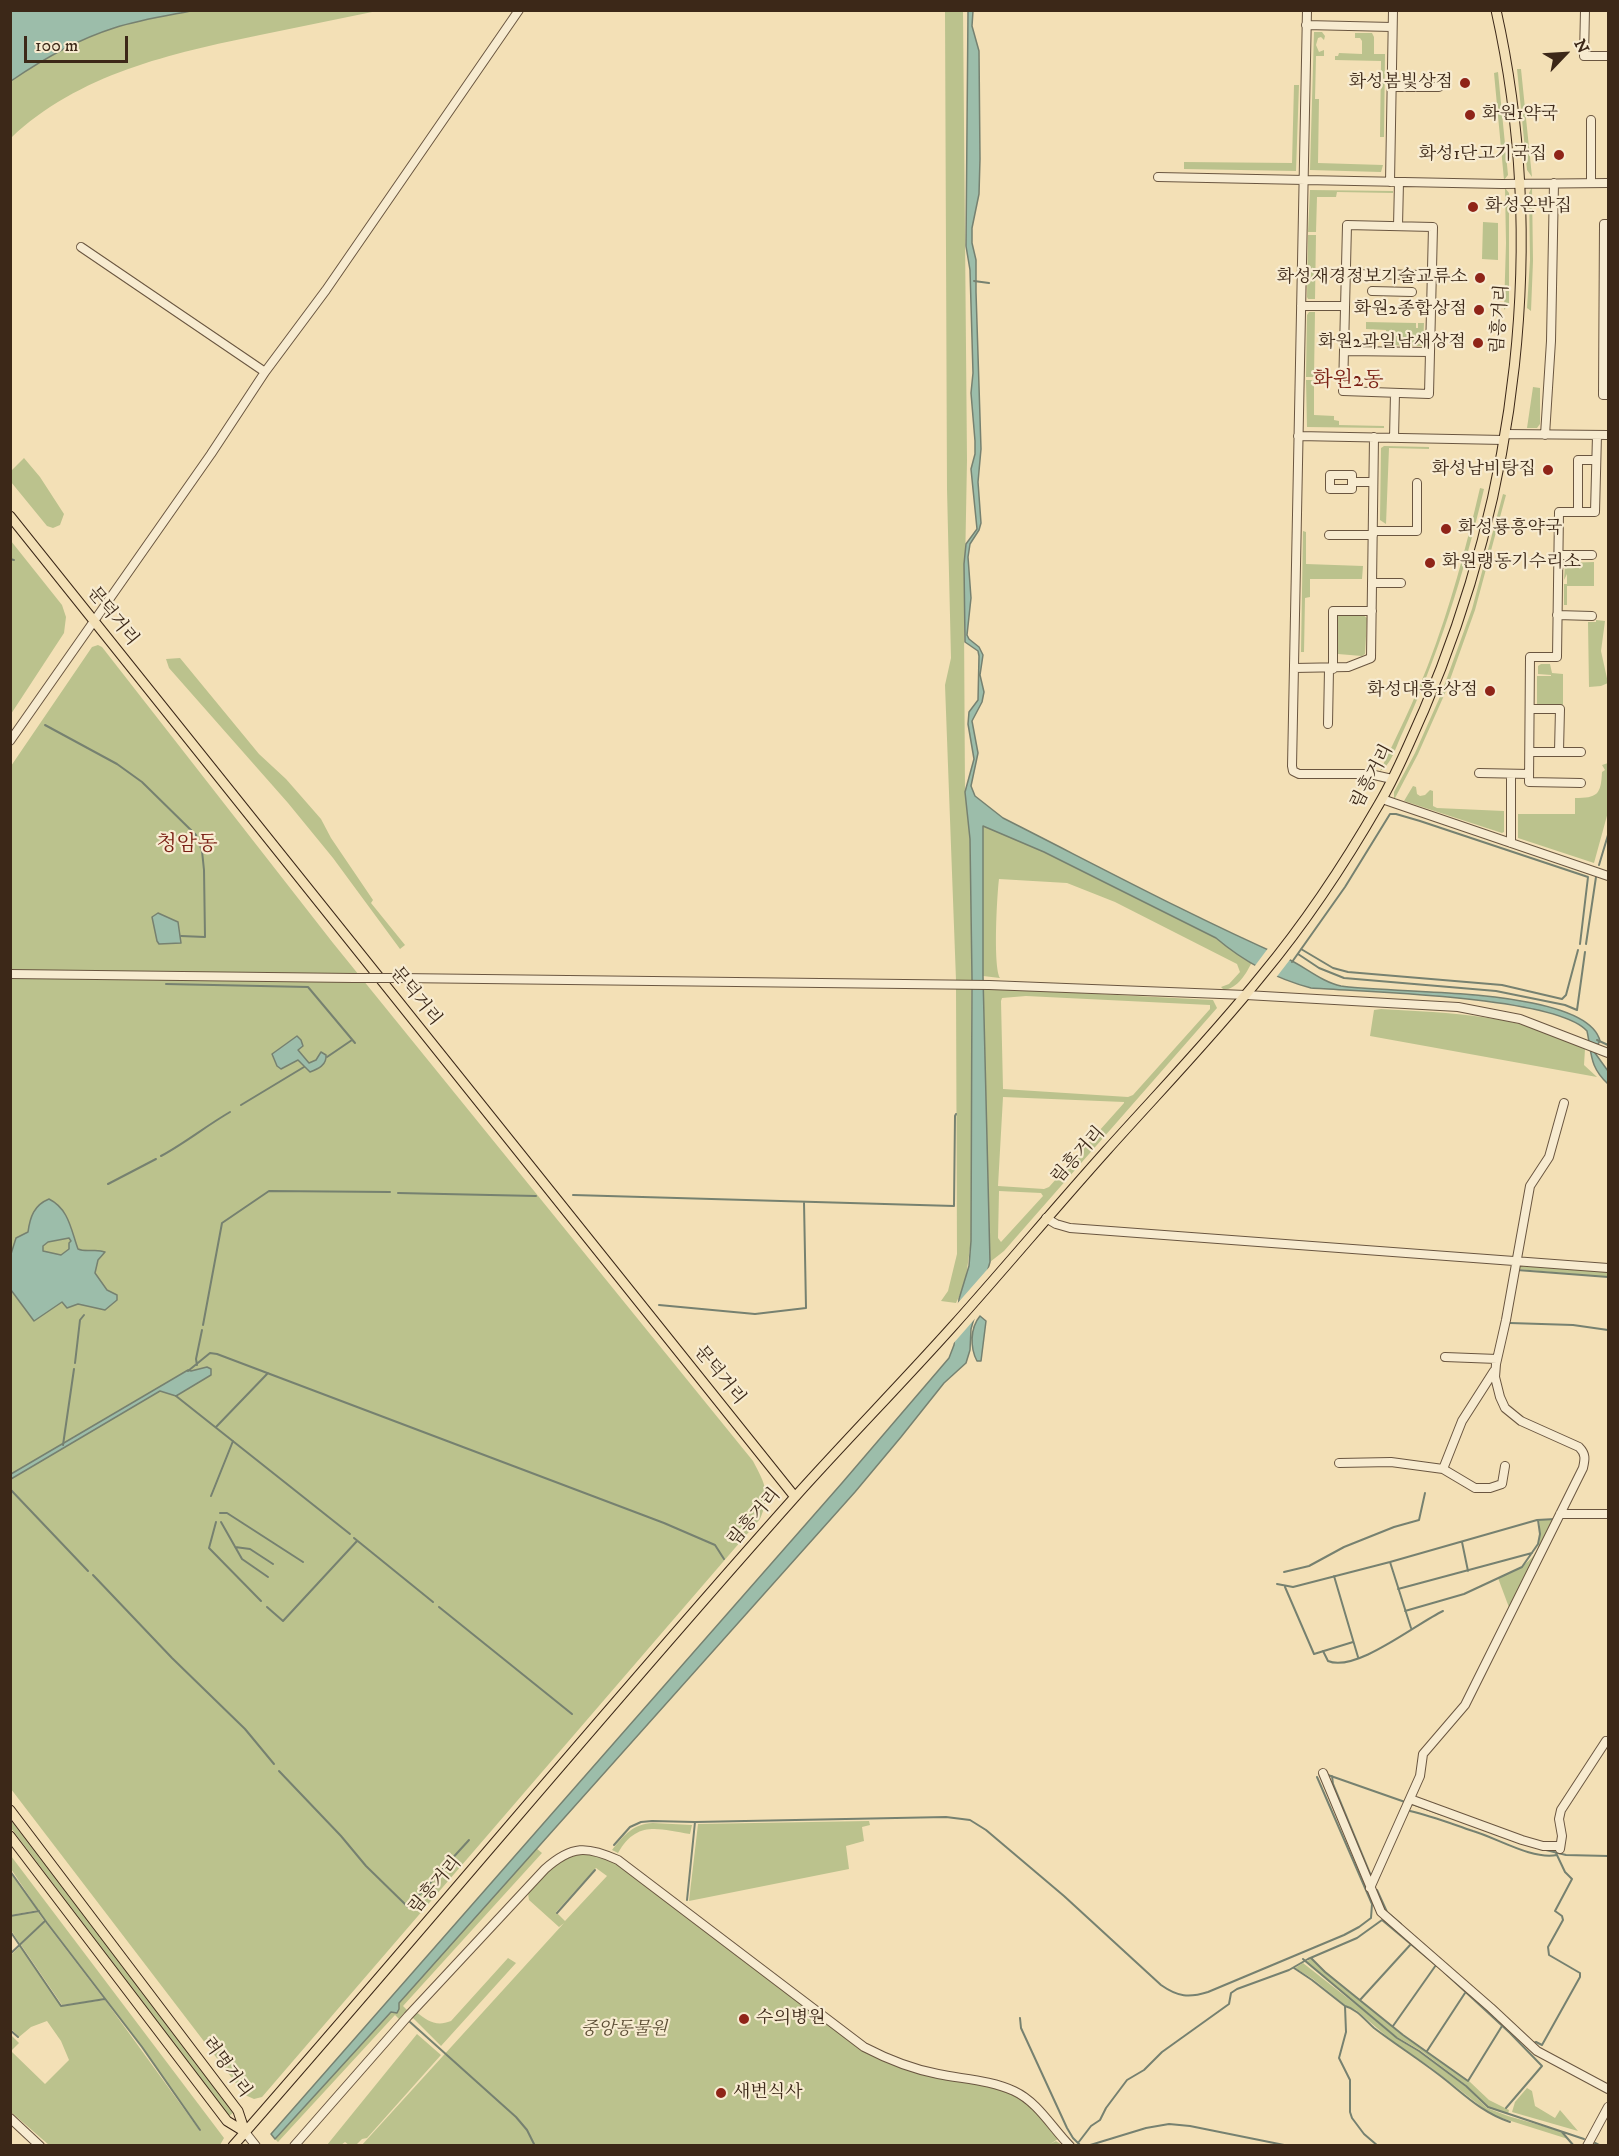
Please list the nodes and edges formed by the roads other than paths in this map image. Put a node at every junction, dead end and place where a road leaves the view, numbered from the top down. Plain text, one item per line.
1 (519, 10) edge
2 (1306, 10) edge
3 (1393, 10) edge
4 (1496, 10) edge
5 (1585, 10) edge
6 (1306, 25) junction
7 (1392, 27) junction
8 (1608, 56) edge
9 (1392, 87) junction
10 (1439, 87) dead end
11 (1591, 120) dead end
12 (1158, 177) dead end
13 (1303, 180) junction
14 (1395, 182) junction
15 (1519, 183) junction
16 (1554, 183) junction
17 (1591, 183) junction
18 (1608, 183) edge
19 (1608, 224) edge
20 (1398, 226) junction
21 (81, 247) dead end
22 (1346, 274) junction
23 (1390, 275) junction
24 (1431, 275) junction
25 (1372, 291) dead end
26 (1390, 291) junction
27 (1412, 292) dead end
28 (1301, 306) junction
29 (1345, 306) junction
30 (1344, 351) junction
31 (1430, 352) junction
32 (265, 372) junction
33 (1395, 393) junction
34 (1608, 395) edge
35 (1545, 435) junction
36 (1597, 435) junction
37 (1608, 435) edge
38 (1298, 436) junction
39 (1374, 437) junction
40 (1504, 437) junction
41 (1394, 438) junction
42 (1596, 460) junction
43 (1352, 482) dead end
44 (1373, 482) junction
45 (1417, 483) dead end
46 (1578, 512) junction
47 (10, 516) edge
48 (1373, 533) junction
49 (1329, 535) dead end
50 (1558, 555) junction
51 (1592, 555) dead end
52 (1372, 583) junction
53 (1401, 583) dead end
54 (1372, 611) junction
55 (1557, 615) junction
56 (1592, 616) dead end
57 (94, 620) junction
58 (1294, 668) junction
59 (1331, 669) junction
60 (1530, 709) junction
61 (1328, 724) dead end
62 (10, 741) edge
63 (1530, 752) junction
64 (1559, 752) junction
65 (1581, 752) dead end
66 (1479, 773) dead end
67 (1511, 774) junction
68 (1529, 774) junction
69 (1392, 779) junction
70 (1581, 783) dead end
71 (1382, 799) junction
72 (1511, 843) junction
73 (1608, 876) edge
74 (10, 974) edge
75 (1246, 995) junction
76 (1608, 1053) edge
77 (1564, 1102) dead end
78 (1046, 1218) junction
79 (1516, 1261) junction
80 (1608, 1268) edge
81 (1445, 1357) dead end
82 (1497, 1359) junction
83 (1495, 1370) junction
84 (1339, 1463) dead end
85 (1505, 1466) dead end
86 (1443, 1469) junction
87 (795, 1497) junction
88 (1560, 1514) junction
89 (1608, 1514) edge
90 (1606, 1741) dead end
91 (1323, 1773) dead end
92 (1410, 1799) junction
93 (10, 1810) edge
94 (10, 1836) edge
95 (1370, 1888) junction
96 (1608, 2089) edge
97 (1608, 2107) edge
98 (10, 2118) edge
99 (245, 2132) junction
100 (40, 2145) edge
101 (233, 2145) edge
102 (256, 2145) edge
103 (294, 2145) edge
104 (1070, 2145) edge
105 (1587, 2145) edge

1 - 32 street
2 - 6 street
3 - 7 street
4 - 15 main road, 림흥거리
5 - 8 street
6 - 7 street
6 - 13 street
7 - 9 street
9 - 10 street
9 - 14 street
11 - 17 street
12 - 13 street
13 - 14 street
13 - 28 street
14 - 15 street
14 - 20 street
15 - 16 street
15 - 40 main road, 림흥거리
16 - 17 street
16 - 35 street
17 - 18 street
19 - 34 street
20 - 22 street
20 - 24 street
21 - 32 street
22 - 23 street
22 - 29 street
23 - 24 street
23 - 26 street
24 - 31 street
25 - 26 street
26 - 27 street
28 - 29 street
28 - 38 street
29 - 30 street
30 - 31 street
30 - 33 street
31 - 33 street
32 - 57 street
33 - 41 street
35 - 36 street
35 - 40 street
36 - 37 street
36 - 42 street
38 - 39 street
38 - 58 street
39 - 41 street
39 - 44 street
40 - 41 street
40 - 69 main road, 림흥거리
42 - 46 street
42 - 46 street
43 - 44 street
44 - 48 street
45 - 48 street
46 - 50 street
47 - 57 main road, 문덕거리
48 - 49 street
48 - 52 street
50 - 51 street
50 - 55 street
52 - 53 street
52 - 54 street
54 - 59 street
54 - 59 street
55 - 56 street
55 - 60 street
57 - 62 street
57 - 87 main road, 문덕거리
58 - 59 street
58 - 69 street
59 - 61 street
60 - 63 street
60 - 64 street
63 - 64 street
63 - 68 street
64 - 65 street
66 - 67 street
67 - 68 street
67 - 72 street
68 - 70 street
69 - 71 main road, 림흥거리
71 - 72 street
71 - 75 main road, 림흥거리
72 - 73 street
74 - 75 street, bridge
75 - 76 street
75 - 78 main road, 림흥거리
77 - 79 street
78 - 79 street
78 - 87 main road, 림흥거리
79 - 80 street
79 - 82 street
81 - 82 street
82 - 83 street
83 - 86 street
83 - 88 street
84 - 86 street
85 - 86 street
87 - 99 main road, 림흥거리
88 - 89 street
88 - 92 street
90 - 92 street
91 - 95 street
92 - 95 street
93 - 99 main road, 려명거리
94 - 99 main road, 려명거리
95 - 96 street
97 - 105 street
98 - 100 street
99 - 101 main road, 림흥거리
99 - 102 street
103 - 104 street

